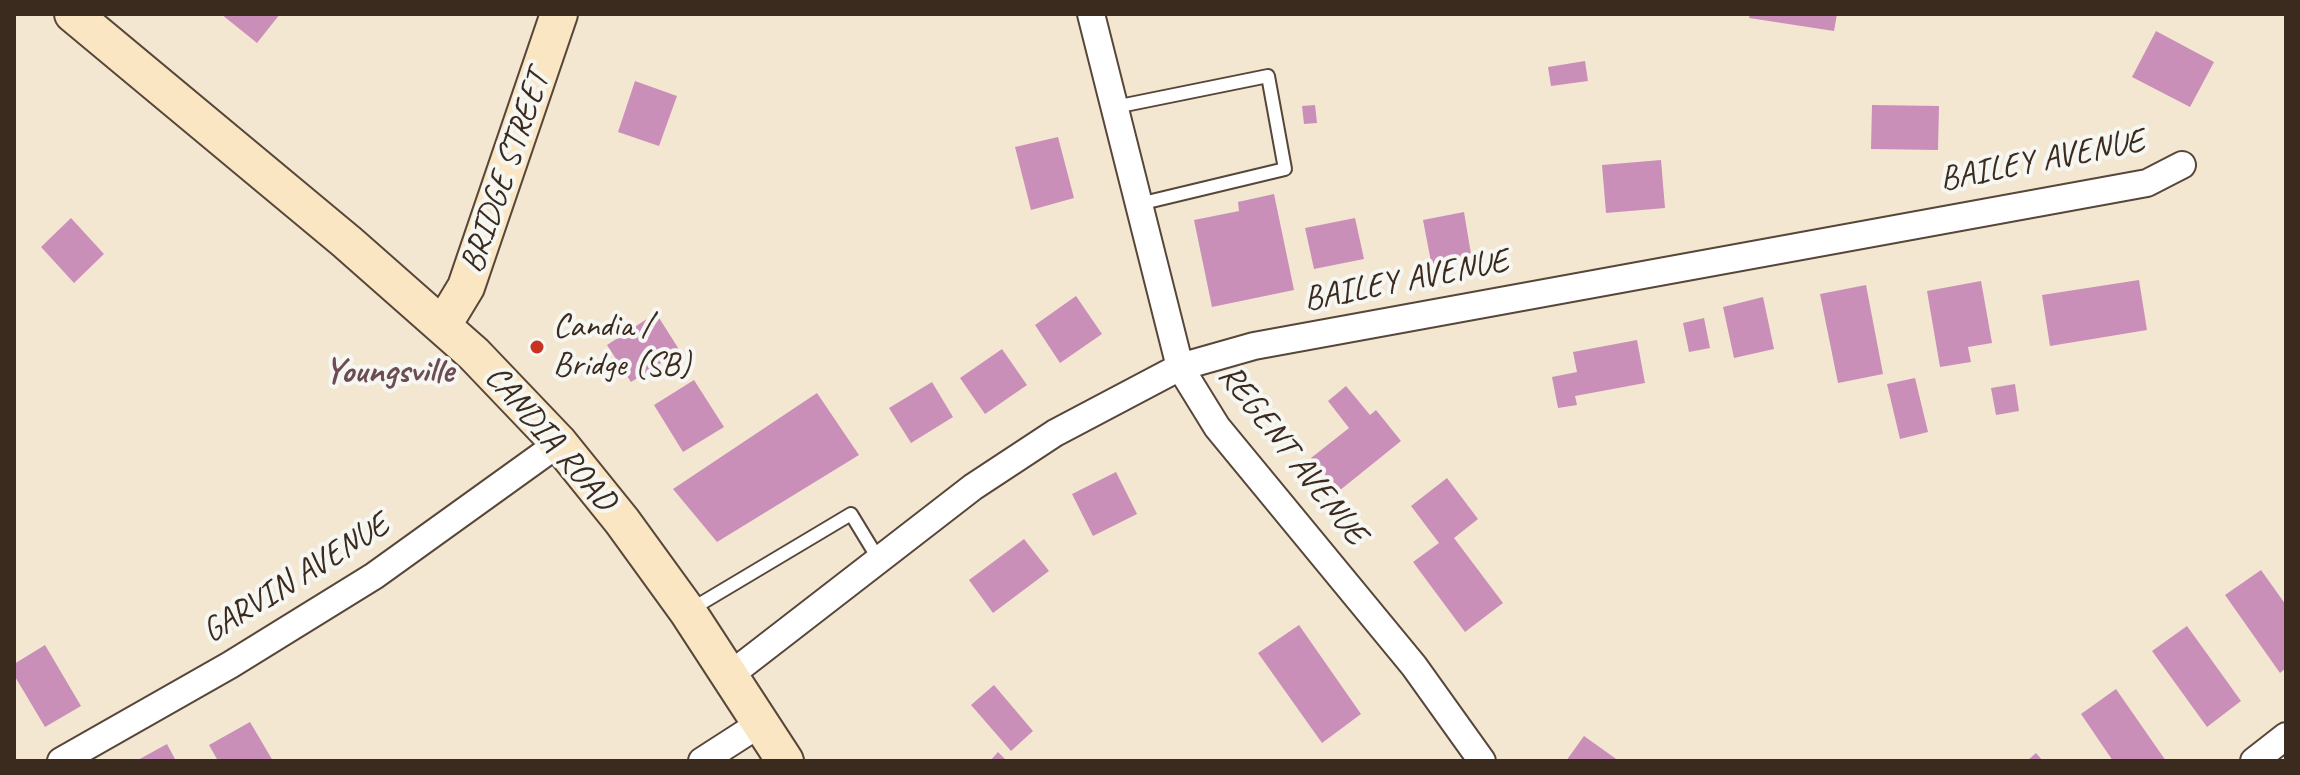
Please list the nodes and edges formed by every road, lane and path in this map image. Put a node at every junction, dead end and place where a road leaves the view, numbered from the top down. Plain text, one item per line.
1 (73, 14) edge
2 (559, 14) edge
3 (1091, 14) edge
4 (1115, 107) junction
5 (2182, 165) dead end
6 (1139, 204) junction
7 (443, 325) junction
8 (1180, 367) junction
9 (559, 443) junction
10 (879, 560) junction
11 (688, 612) junction
12 (730, 675) junction
13 (761, 723) junction
14 (2286, 736) edge
15 (61, 761) edge
16 (702, 761) edge
17 (785, 761) edge
18 (1482, 761) edge
19 (2254, 761) edge

1 - 7 main road, CANDIA ROAD
2 - 7 main road, BRIDGE STREET
3 - 4 street, REGENT AVENUE
4 - 6 street, REGENT AVENUE
4 - 6 lane
5 - 8 street, BAILEY AVENUE
6 - 8 street, REGENT AVENUE
7 - 9 main road, CANDIA ROAD
8 - 10 street, BAILEY AVENUE
8 - 18 street, REGENT AVENUE
9 - 11 main road, CANDIA ROAD
9 - 15 street, GARVIN AVENUE
10 - 11 lane
10 - 12 street, BAILEY AVENUE
11 - 12 main road, CANDIA ROAD
12 - 13 main road, CANDIA ROAD
13 - 16 street
13 - 17 main road, CANDIA ROAD
14 - 19 street

